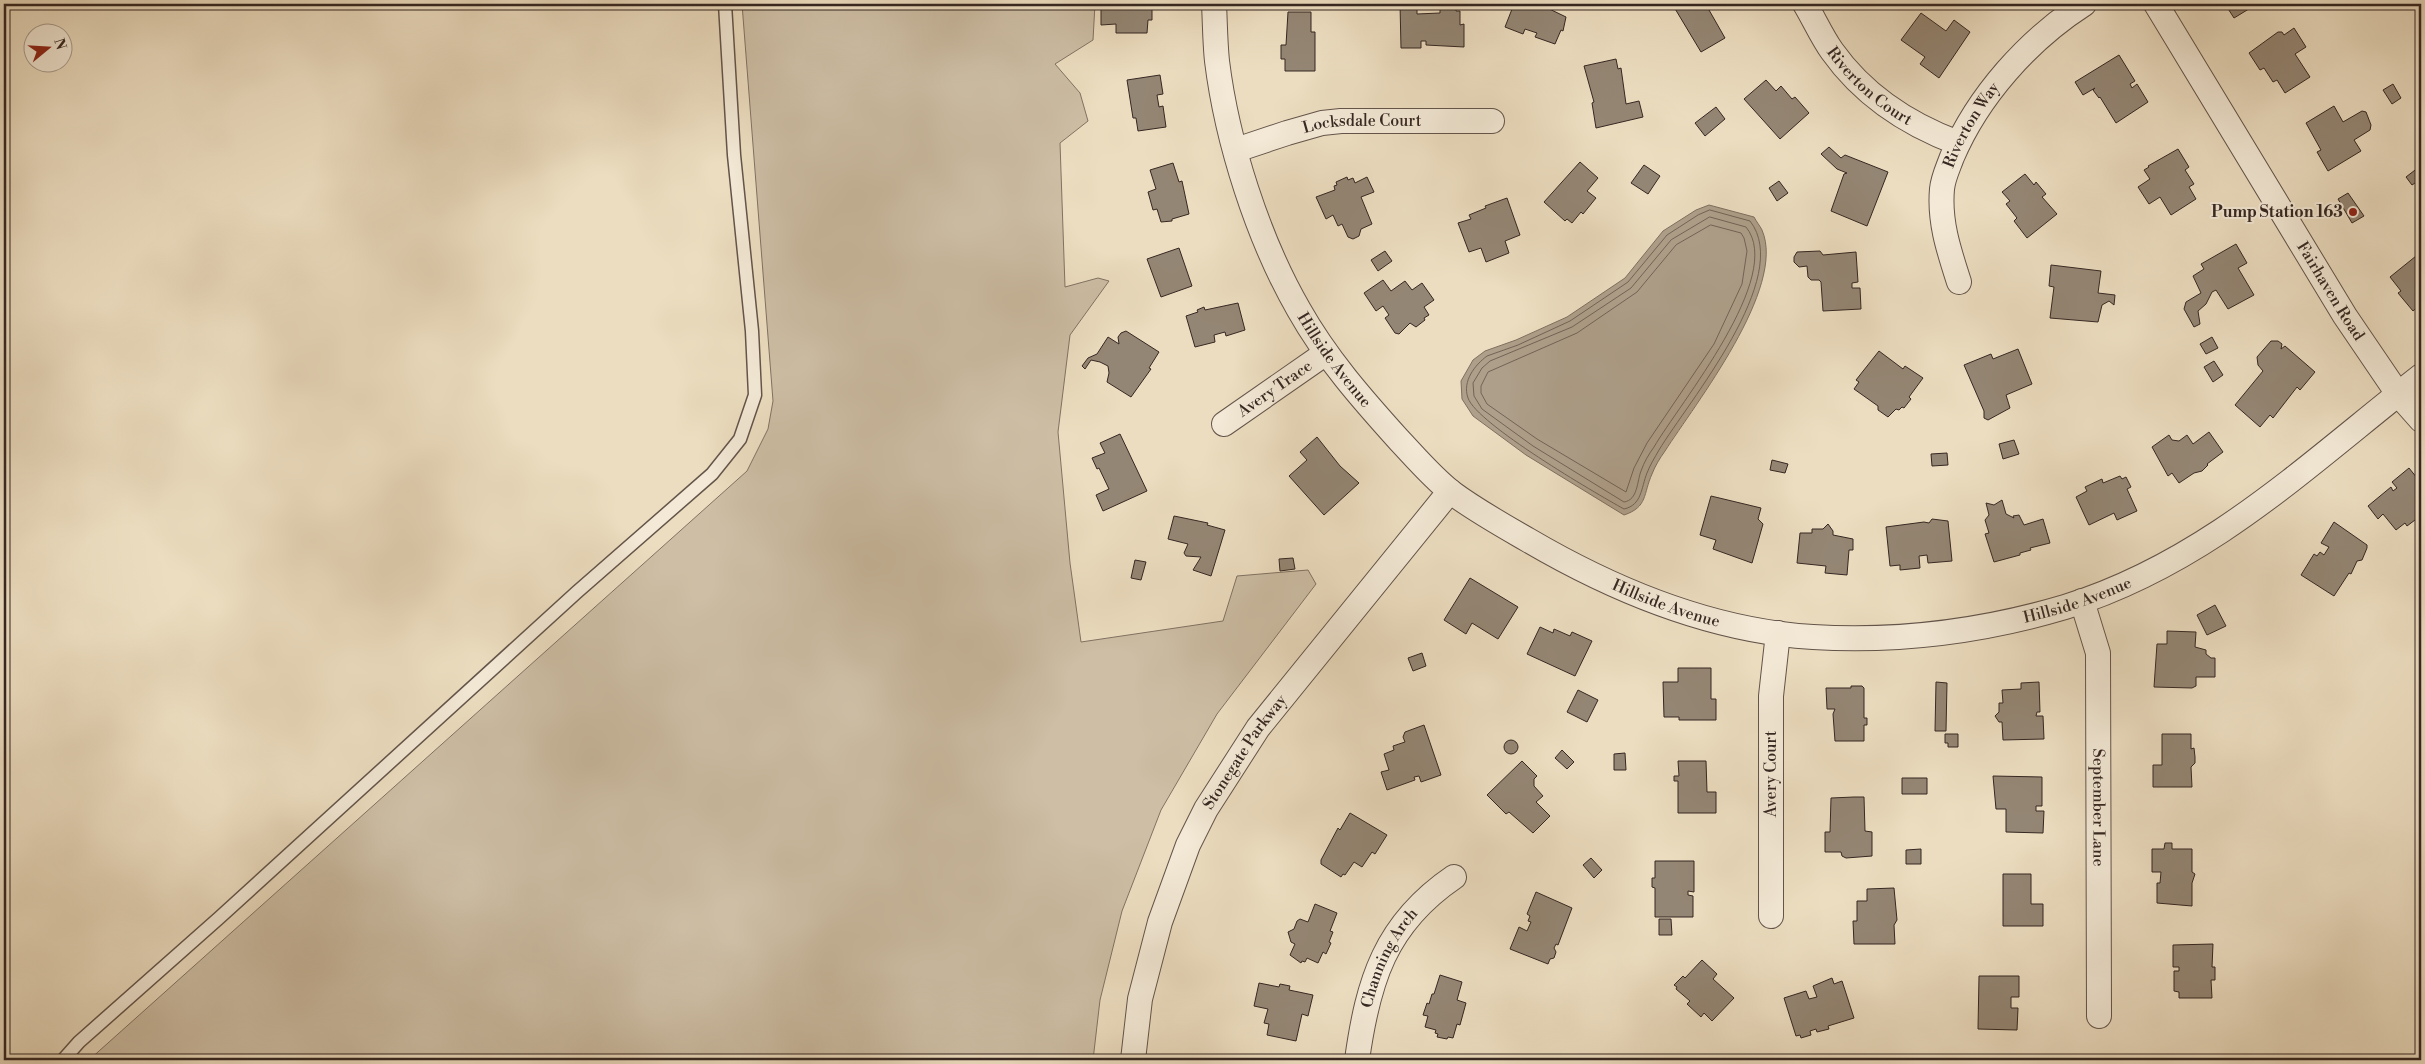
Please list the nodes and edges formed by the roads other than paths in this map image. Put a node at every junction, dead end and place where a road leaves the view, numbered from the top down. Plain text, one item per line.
1 (725, 4) edge
2 (1214, 4) edge
3 (1805, 4) edge
4 (2084, 4) edge
5 (2156, 4) edge
6 (1492, 121) dead end
7 (1958, 144) junction
8 (1236, 150) junction
9 (1959, 282) dead end
10 (1326, 353) junction
11 (2421, 376) edge
12 (2398, 394) junction
13 (2421, 420) edge
14 (1224, 424) dead end
15 (1450, 491) junction
16 (2082, 601) junction
17 (1778, 633) junction
18 (1454, 876) dead end
19 (1771, 916) dead end
20 (2099, 1016) dead end
21 (63, 1060) edge
22 (1133, 1060) edge
23 (1357, 1060) edge

1 - 21 lane
2 - 8 street, Hillside Avenue
3 - 7 street, Riverton Court
4 - 7 street, Riverton Way
5 - 12 street, Fairhaven Road
6 - 8 street, Locksdale Court
7 - 9 street, Riverton Way
8 - 10 street, Hillside Avenue
10 - 14 street, Avery Trace
10 - 15 street, Hillside Avenue
11 - 12 street, Hillside Avenue
12 - 13 street, Fairhaven Road
12 - 16 street, Hillside Avenue
15 - 17 street, Hillside Avenue
15 - 22 street, Stonegate Parkway
16 - 17 street, Hillside Avenue
16 - 20 street, September Lane
17 - 19 street, Avery Court
18 - 23 street, Channing Arch

